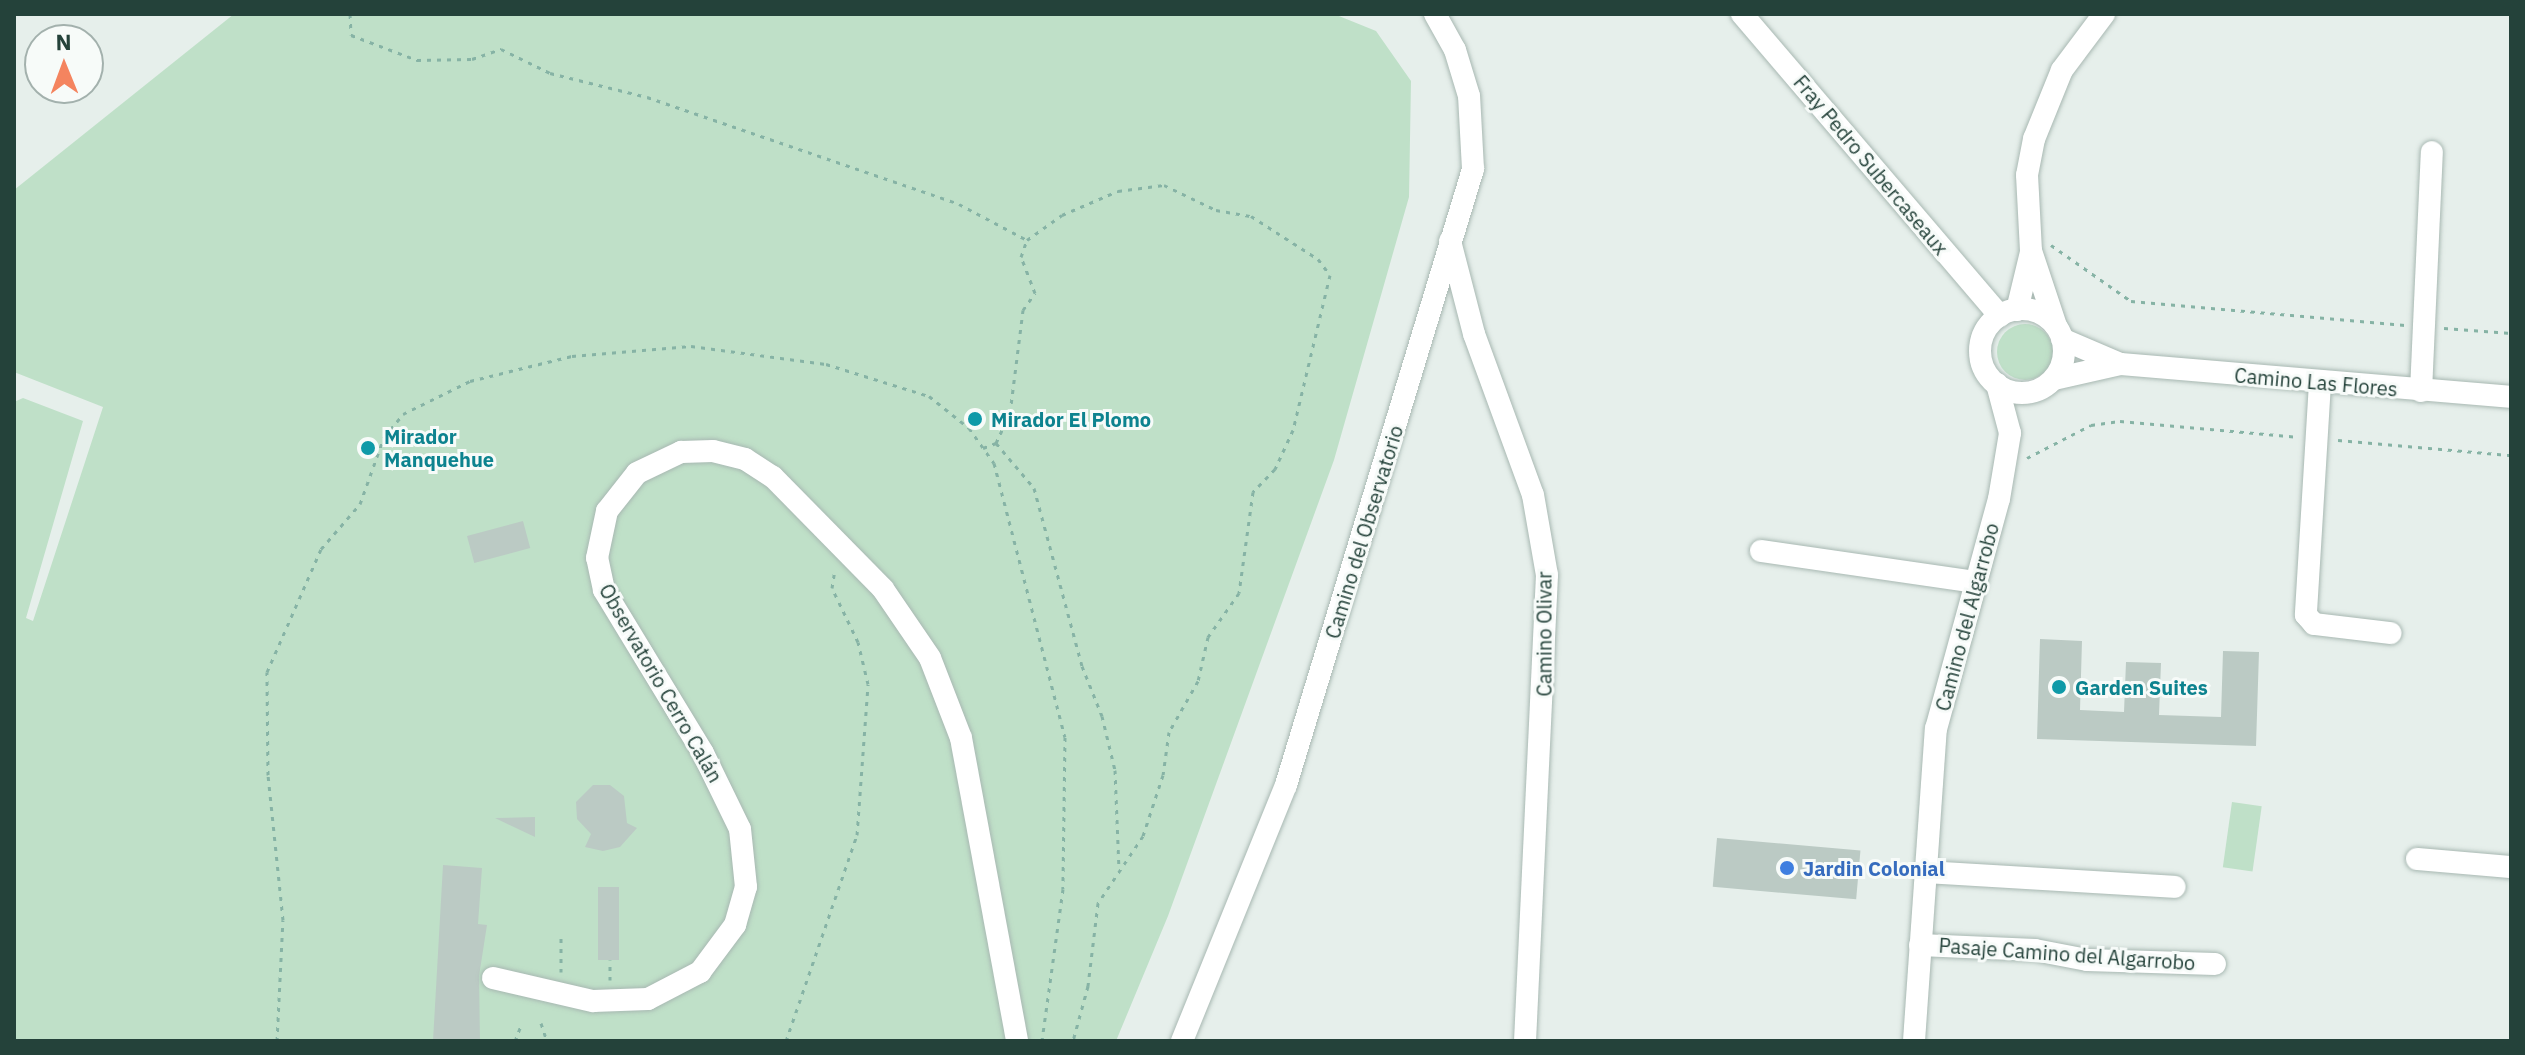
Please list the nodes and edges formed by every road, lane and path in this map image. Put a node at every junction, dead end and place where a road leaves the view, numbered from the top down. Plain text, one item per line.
1 (350, 14) edge
2 (1435, 14) edge
3 (1742, 14) edge
4 (2104, 14) edge
5 (2432, 152) dead end
6 (1027, 240) junction
7 (1450, 241) junction
8 (2030, 244) junction
9 (2008, 313) junction
10 (2424, 327) junction
11 (2059, 332) junction
12 (2511, 333) edge
13 (2120, 364) junction
14 (2320, 383) junction
15 (1997, 384) junction
16 (2048, 384) junction
17 (2421, 391) junction
18 (2511, 397) edge
19 (2010, 433) junction
20 (2317, 438) junction
21 (996, 443) junction
22 (983, 448) junction
23 (2511, 455) edge
24 (2003, 473) junction
25 (844, 550) junction
26 (1761, 551) dead end
27 (1976, 582) junction
28 (2390, 633) dead end
29 (2417, 859) dead end
30 (2511, 867) edge
31 (1119, 869) junction
32 (1924, 872) junction
33 (2175, 887) dead end
34 (561, 934) dead end
35 (1920, 945) junction
36 (2215, 964) dead end
37 (493, 978) dead end
38 (560, 992) junction
39 (522, 1023) dead end
40 (541, 1023) dead end
41 (277, 1041) edge
42 (515, 1041) edge
43 (547, 1041) edge
44 (786, 1041) edge
45 (1017, 1041) edge
46 (1042, 1041) edge
47 (1073, 1041) edge
48 (1182, 1041) edge
49 (1525, 1041) edge
50 (1914, 1041) edge

1 - 6 path
2 - 7 street, Camino del Observatorio
3 - 9 street, Fray Pedro Subercaseaux
4 - 8 street
5 - 10 street
6 - 21 path
6 - 31 path
7 - 48 street, Camino del Observatorio
7 - 49 street, Camino Olivar
8 - 9 street
8 - 10 path
8 - 11 street
9 - 11 street
9 - 15 street
10 - 12 path
10 - 17 street
11 - 13 street, Camino Las Flores
11 - 16 street
13 - 14 street, Camino Las Flores
13 - 16 street, Camino Las Flores
14 - 17 street, Camino Las Flores
14 - 20 street
15 - 16 street
15 - 19 street, Camino del Algarrobo
16 - 19 street, Camino del Algarrobo
17 - 18 street, Camino Las Flores
19 - 24 street, Camino del Algarrobo
20 - 23 path
20 - 24 path
20 - 28 street
21 - 22 path
21 - 31 path
22 - 41 path
22 - 46 path
24 - 27 street, Camino del Algarrobo
25 - 38 street, Observatorio Cerro Calán
25 - 44 path
25 - 45 street, Observatorio Cerro Calán
26 - 27 street
27 - 32 street, Camino del Algarrobo
29 - 30 street
31 - 47 path
32 - 33 street
32 - 35 street, Camino del Algarrobo
34 - 38 path
35 - 36 street, Pasaje Camino del Algarrobo
35 - 50 street, Camino del Algarrobo
37 - 38 street, Observatorio Cerro Calán
39 - 42 path
40 - 43 path

